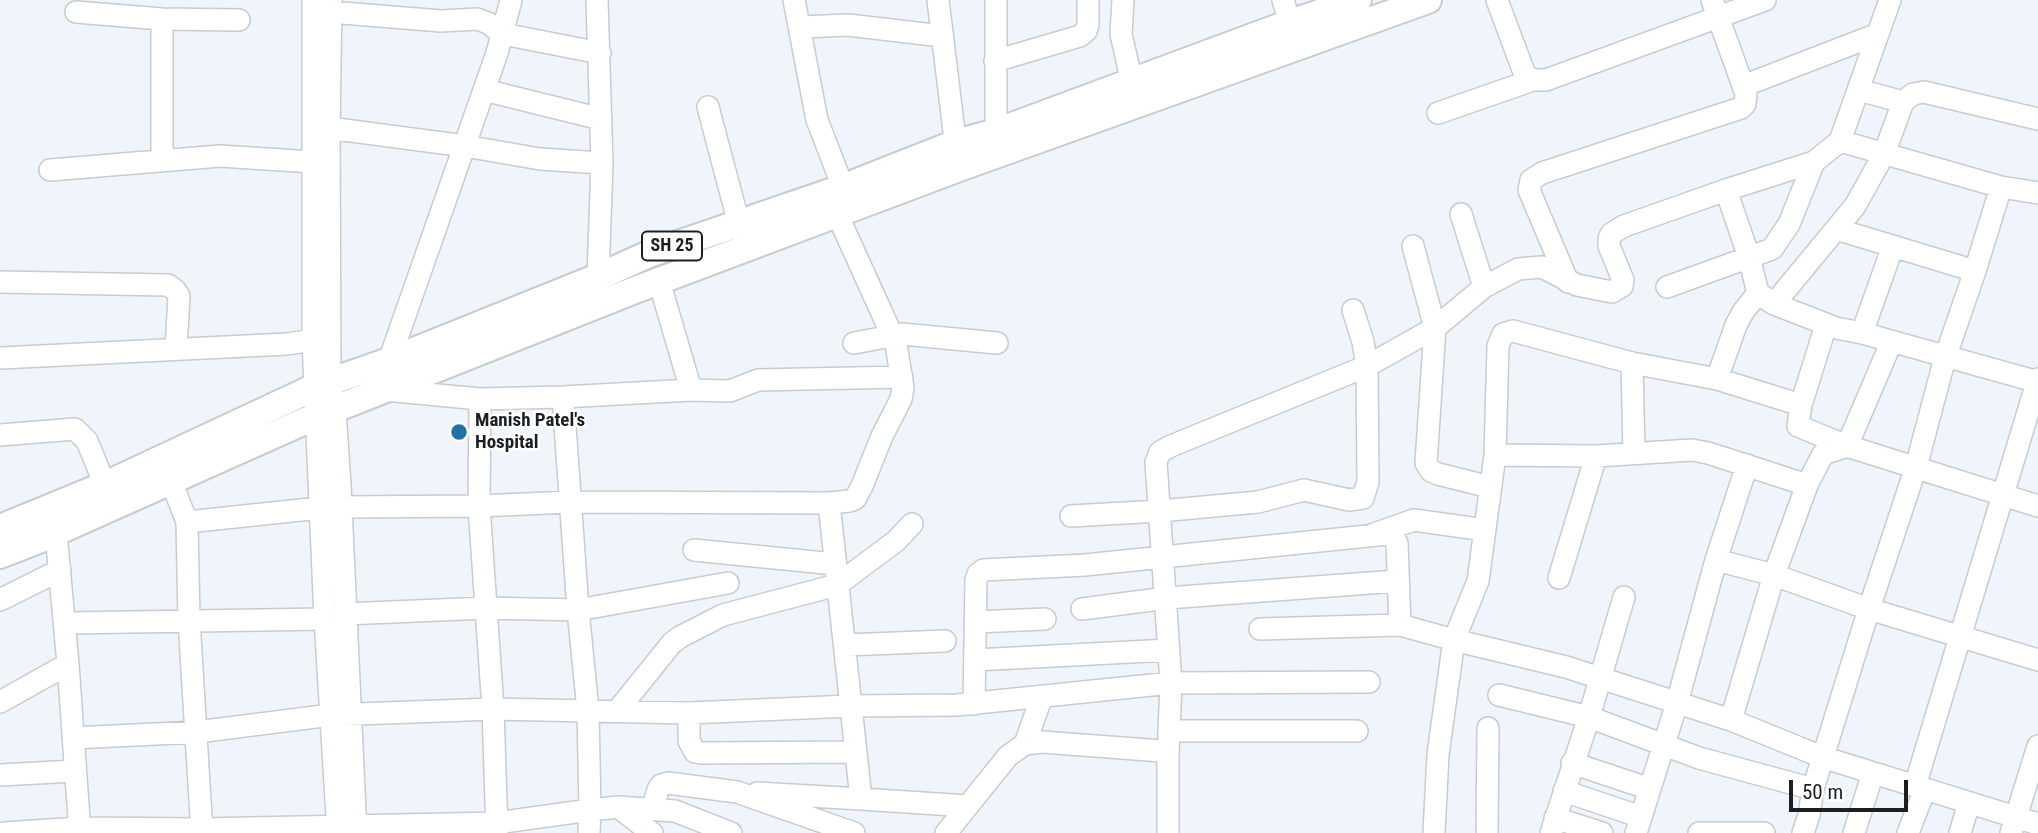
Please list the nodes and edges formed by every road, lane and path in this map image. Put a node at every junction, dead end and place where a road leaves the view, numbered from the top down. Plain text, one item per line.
1 (511, 0) edge
2 (597, 0) edge
3 (794, 0) edge
4 (938, 0) edge
5 (996, 0) edge
6 (1088, 0) edge
7 (1123, 0) edge
8 (1358, 0) edge
9 (1428, 0) edge
10 (1497, 0) edge
11 (1765, 0) edge
12 (1889, 0) edge
13 (325, 4) edge
14 (1716, 9) edge
15 (1286, 11) edge
16 (76, 12) dead end
17 (162, 19) junction
18 (239, 20) dead end
19 (801, 27) junction
20 (503, 34) junction
21 (1878, 34) junction
22 (942, 37) junction
23 (600, 53) junction
24 (995, 61) junction
25 (1533, 80) junction
26 (1743, 86) junction
27 (484, 90) junction
28 (1858, 90) junction
29 (1135, 94) junction
30 (1903, 102) junction
31 (708, 107) dead end
32 (1438, 113) dead end
33 (601, 119) junction
34 (2038, 119) edge
35 (329, 128) junction
36 (996, 132) junction
37 (1840, 141) junction
38 (466, 146) junction
39 (1884, 154) junction
40 (957, 156) junction
41 (162, 160) junction
42 (313, 162) junction
43 (1814, 162) junction
44 (602, 163) junction
45 (50, 170) dead end
46 (2001, 187) junction
47 (1726, 190) junction
48 (2038, 193) edge
49 (843, 204) junction
50 (1461, 214) dead end
51 (739, 223) junction
52 (1836, 229) junction
53 (1413, 246) dead end
54 (1893, 246) junction
55 (1749, 257) junction
56 (1975, 271) junction
57 (598, 277) junction
58 (659, 281) junction
59 (0, 282) edge
60 (1568, 282) junction
61 (1484, 287) junction
62 (1667, 287) dead end
63 (1766, 299) junction
64 (1353, 310) dead end
65 (1826, 325) junction
66 (1435, 328) junction
67 (1861, 333) junction
68 (891, 336) junction
69 (313, 340) junction
70 (854, 343) dead end
71 (997, 343) dead end
72 (1891, 343) junction
73 (176, 349) junction
74 (0, 358) edge
75 (1945, 358) junction
76 (389, 360) junction
77 (1632, 363) junction
78 (1367, 366) junction
79 (902, 377) junction
80 (1717, 379) junction
81 (2038, 381) edge
82 (323, 384) junction
83 (385, 390) junction
84 (691, 390) junction
85 (563, 397) junction
86 (480, 399) junction
87 (1801, 405) junction
88 (325, 413) junction
89 (0, 435) edge
90 (1847, 446) junction
91 (1633, 453) junction
92 (1495, 455) junction
93 (1595, 456) junction
94 (1747, 465) junction
95 (1916, 467) junction
96 (167, 470) junction
97 (105, 485) junction
98 (1807, 485) junction
99 (1490, 487) junction
100 (2005, 495) junction
101 (571, 502) junction
102 (829, 503) junction
103 (479, 506) junction
104 (2038, 506) edge
105 (330, 507) junction
106 (1160, 511) junction
107 (1071, 516) dead end
108 (187, 522) junction
109 (912, 524) dead end
110 (0, 528) edge
111 (1485, 530) junction
112 (56, 533) junction
113 (1372, 535) junction
114 (694, 550) dead end
115 (0, 555) edge
116 (1164, 557) junction
117 (1716, 560) junction
118 (61, 570) junction
119 (836, 574) junction
120 (1774, 575) junction
121 (1559, 578) dead end
122 (1397, 581) junction
123 (728, 583) dead end
124 (1624, 597) dead end
125 (1167, 598) junction
126 (0, 600) edge
127 (486, 608) junction
128 (1082, 609) dead end
129 (1869, 609) junction
130 (578, 610) junction
131 (335, 616) junction
132 (1045, 619) dead end
133 (189, 620) junction
134 (975, 622) junction
135 (66, 623) junction
136 (1400, 625) junction
137 (1260, 629) dead end
138 (1960, 635) junction
139 (1454, 639) junction
140 (945, 641) dead end
141 (846, 645) junction
142 (1169, 650) junction
143 (975, 660) junction
144 (2038, 660) edge
145 (68, 664) junction
146 (1599, 678) junction
147 (1369, 682) dead end
148 (1171, 683) junction
149 (1499, 695) dead end
150 (1042, 696) junction
151 (0, 702) edge
152 (1677, 703) junction
153 (974, 704) junction
154 (850, 706) junction
155 (492, 709) junction
156 (588, 710) junction
157 (618, 710) junction
158 (689, 713) junction
159 (340, 716) junction
160 (1589, 717) junction
161 (1731, 720) junction
162 (1488, 728) dead end
163 (1357, 730) dead end
164 (197, 732) junction
165 (1169, 732) junction
166 (74, 738) junction
167 (1025, 744) junction
168 (1664, 744) junction
169 (2038, 746) edge
170 (854, 752) junction
171 (1168, 755) junction
172 (1822, 757) junction
173 (1572, 763) junction
174 (74, 771) junction
175 (1873, 773) junction
176 (0, 775) edge
177 (1920, 787) junction
178 (1650, 789) junction
179 (1813, 789) junction
180 (1564, 791) junction
181 (737, 792) junction
182 (814, 796) junction
183 (860, 799) junction
184 (1969, 803) junction
185 (968, 806) junction
186 (618, 807) junction
187 (652, 809) junction
188 (590, 810) junction
189 (2038, 824) edge
190 (1638, 825) edge
191 (2013, 825) edge
192 (805, 826) edge
193 (1553, 826) edge
194 (497, 828) edge
195 (80, 830) edge
196 (347, 830) edge
197 (202, 831) edge
198 (4, 833) edge
199 (589, 833) edge
200 (652, 833) edge
201 (731, 833) edge
202 (854, 833) edge
203 (946, 833) edge
204 (1168, 833) edge
205 (1434, 833) edge
206 (1487, 833) edge
207 (1602, 833) edge
208 (1699, 833) edge
209 (1764, 833) edge
210 (1803, 833) edge
211 (1854, 833) edge
212 (1908, 833) edge
213 (1960, 833) edge

1 - 20 street
2 - 23 street
3 - 19 street
4 - 22 street
5 - 24 street
6 - 24 street
7 - 29 street
8 - 15 main road, SH 25
9 - 29 main road
10 - 25 street
11 - 14 street
12 - 21 street
13 - 20 street
13 - 35 street
13 - 42 street
14 - 25 street
14 - 26 street
15 - 29 main road, SH 25
16 - 17 street
17 - 18 street
17 - 41 street
19 - 22 street
19 - 49 street
20 - 23 street
20 - 27 street
21 - 26 street
21 - 28 street
22 - 40 street
23 - 33 street
24 - 36 street
25 - 32 street
26 - 60 street
27 - 33 street
27 - 38 street
28 - 30 street
28 - 37 street
29 - 36 main road, SH 25
29 - 40 main road
30 - 34 street
30 - 39 street
31 - 51 street
33 - 44 street
35 - 38 street
35 - 82 street
36 - 40 main road, SH 25
37 - 39 street
37 - 43 street
38 - 44 street
38 - 76 street
39 - 46 street
39 - 52 street
40 - 49 main road, SH 25
41 - 42 street
41 - 45 street
42 - 69 street
43 - 47 street
43 - 55 street
44 - 57 street
46 - 48 street
46 - 56 street
47 - 55 street
47 - 60 street
49 - 51 main road, SH 25
49 - 58 main road
49 - 68 street
50 - 61 street
51 - 57 main road, SH 25
52 - 54 street
52 - 63 street
53 - 66 street
54 - 56 street
54 - 67 street
55 - 62 street
55 - 63 street
56 - 75 street
57 - 76 main road, SH 25
58 - 83 main road
58 - 84 street
59 - 73 street
60 - 61 street
61 - 66 street
63 - 65 street
63 - 80 street
64 - 78 street
65 - 67 street
65 - 87 street
66 - 78 street
66 - 99 street
67 - 72 street
68 - 70 street
68 - 71 street
68 - 79 street
69 - 73 street
69 - 82 street
72 - 75 street
72 - 90 street
73 - 74 street
75 - 81 street
75 - 95 street
76 - 82 main road, SH 25
77 - 80 street
77 - 91 street
77 - 92 street
78 - 106 street
78 - 106 street
79 - 84 street
79 - 102 street
80 - 87 street
81 - 100 street
82 - 88 street
82 - 96 main road, SH 25
83 - 86 street
83 - 88 main road
84 - 85 street
85 - 86 street
85 - 101 street
86 - 103 street
87 - 90 street
88 - 96 main road
88 - 105 street
89 - 97 street
90 - 95 street
90 - 98 street
91 - 93 street
91 - 94 street
92 - 93 street
92 - 99 street
93 - 121 street
94 - 98 street
94 - 117 street
95 - 100 street
95 - 129 street
96 - 97 main road, SH 25
96 - 108 street
96 - 112 main road
97 - 110 main road, SH 25
98 - 120 street
99 - 111 street
100 - 104 street
100 - 138 street
101 - 102 street
101 - 103 street
101 - 130 street
102 - 119 street
103 - 105 street
103 - 127 street
105 - 108 street
105 - 131 street
106 - 107 street
106 - 116 street
108 - 133 street
109 - 119 street
111 - 113 street
111 - 139 street
112 - 115 main road
112 - 118 street
113 - 116 street
113 - 122 street
114 - 119 street
116 - 125 street
116 - 134 street
117 - 120 street
117 - 152 street
118 - 126 street
118 - 135 street
119 - 141 street
119 - 157 street
120 - 129 street
120 - 161 street
122 - 125 street
122 - 136 street
123 - 130 street
124 - 146 street
125 - 128 street
125 - 142 street
127 - 130 street
127 - 131 street
127 - 155 street
129 - 138 street
129 - 172 street
130 - 156 street
131 - 133 street
131 - 159 street
132 - 134 street
133 - 135 street
133 - 164 street
134 - 143 street
135 - 145 street
136 - 137 street
136 - 139 street
138 - 144 street
138 - 177 street
139 - 146 street
139 - 205 street
140 - 141 street
141 - 154 street
142 - 143 street
142 - 148 street
143 - 153 street
145 - 151 street
145 - 166 street
146 - 152 street
146 - 160 street
147 - 148 street
148 - 150 street
148 - 165 street
149 - 160 street
150 - 153 street
150 - 167 street
152 - 161 street
152 - 168 street
153 - 154 street
154 - 158 street
154 - 170 street
155 - 156 street
155 - 159 street
155 - 194 street
156 - 157 street
156 - 188 street
157 - 158 street
158 - 170 street
159 - 164 street
159 - 196 street
160 - 168 street
160 - 173 street
161 - 172 street
162 - 206 street
163 - 165 street
164 - 166 street
164 - 197 street
165 - 171 street
166 - 174 street
167 - 171 street
167 - 185 street
168 - 178 street
168 - 179 street
169 - 191 street
170 - 183 street
171 - 204 street
172 - 175 street
172 - 179 street
173 - 178 street
173 - 180 street
174 - 176 street
174 - 195 street
175 - 177 street
175 - 211 street
177 - 184 street
177 - 212 street
178 - 190 street
179 - 210 street
180 - 190 street
180 - 193 street
181 - 182 street
181 - 187 street
181 - 192 street
182 - 183 street
182 - 192 street
183 - 185 street
184 - 191 street
184 - 213 street
185 - 203 street
186 - 187 street
186 - 188 street
186 - 200 street
187 - 201 street
188 - 194 street
188 - 199 street
189 - 191 street
192 - 202 street
193 - 207 street
194 - 196 street
195 - 197 street
195 - 198 street
196 - 197 street
208 - 209 street

